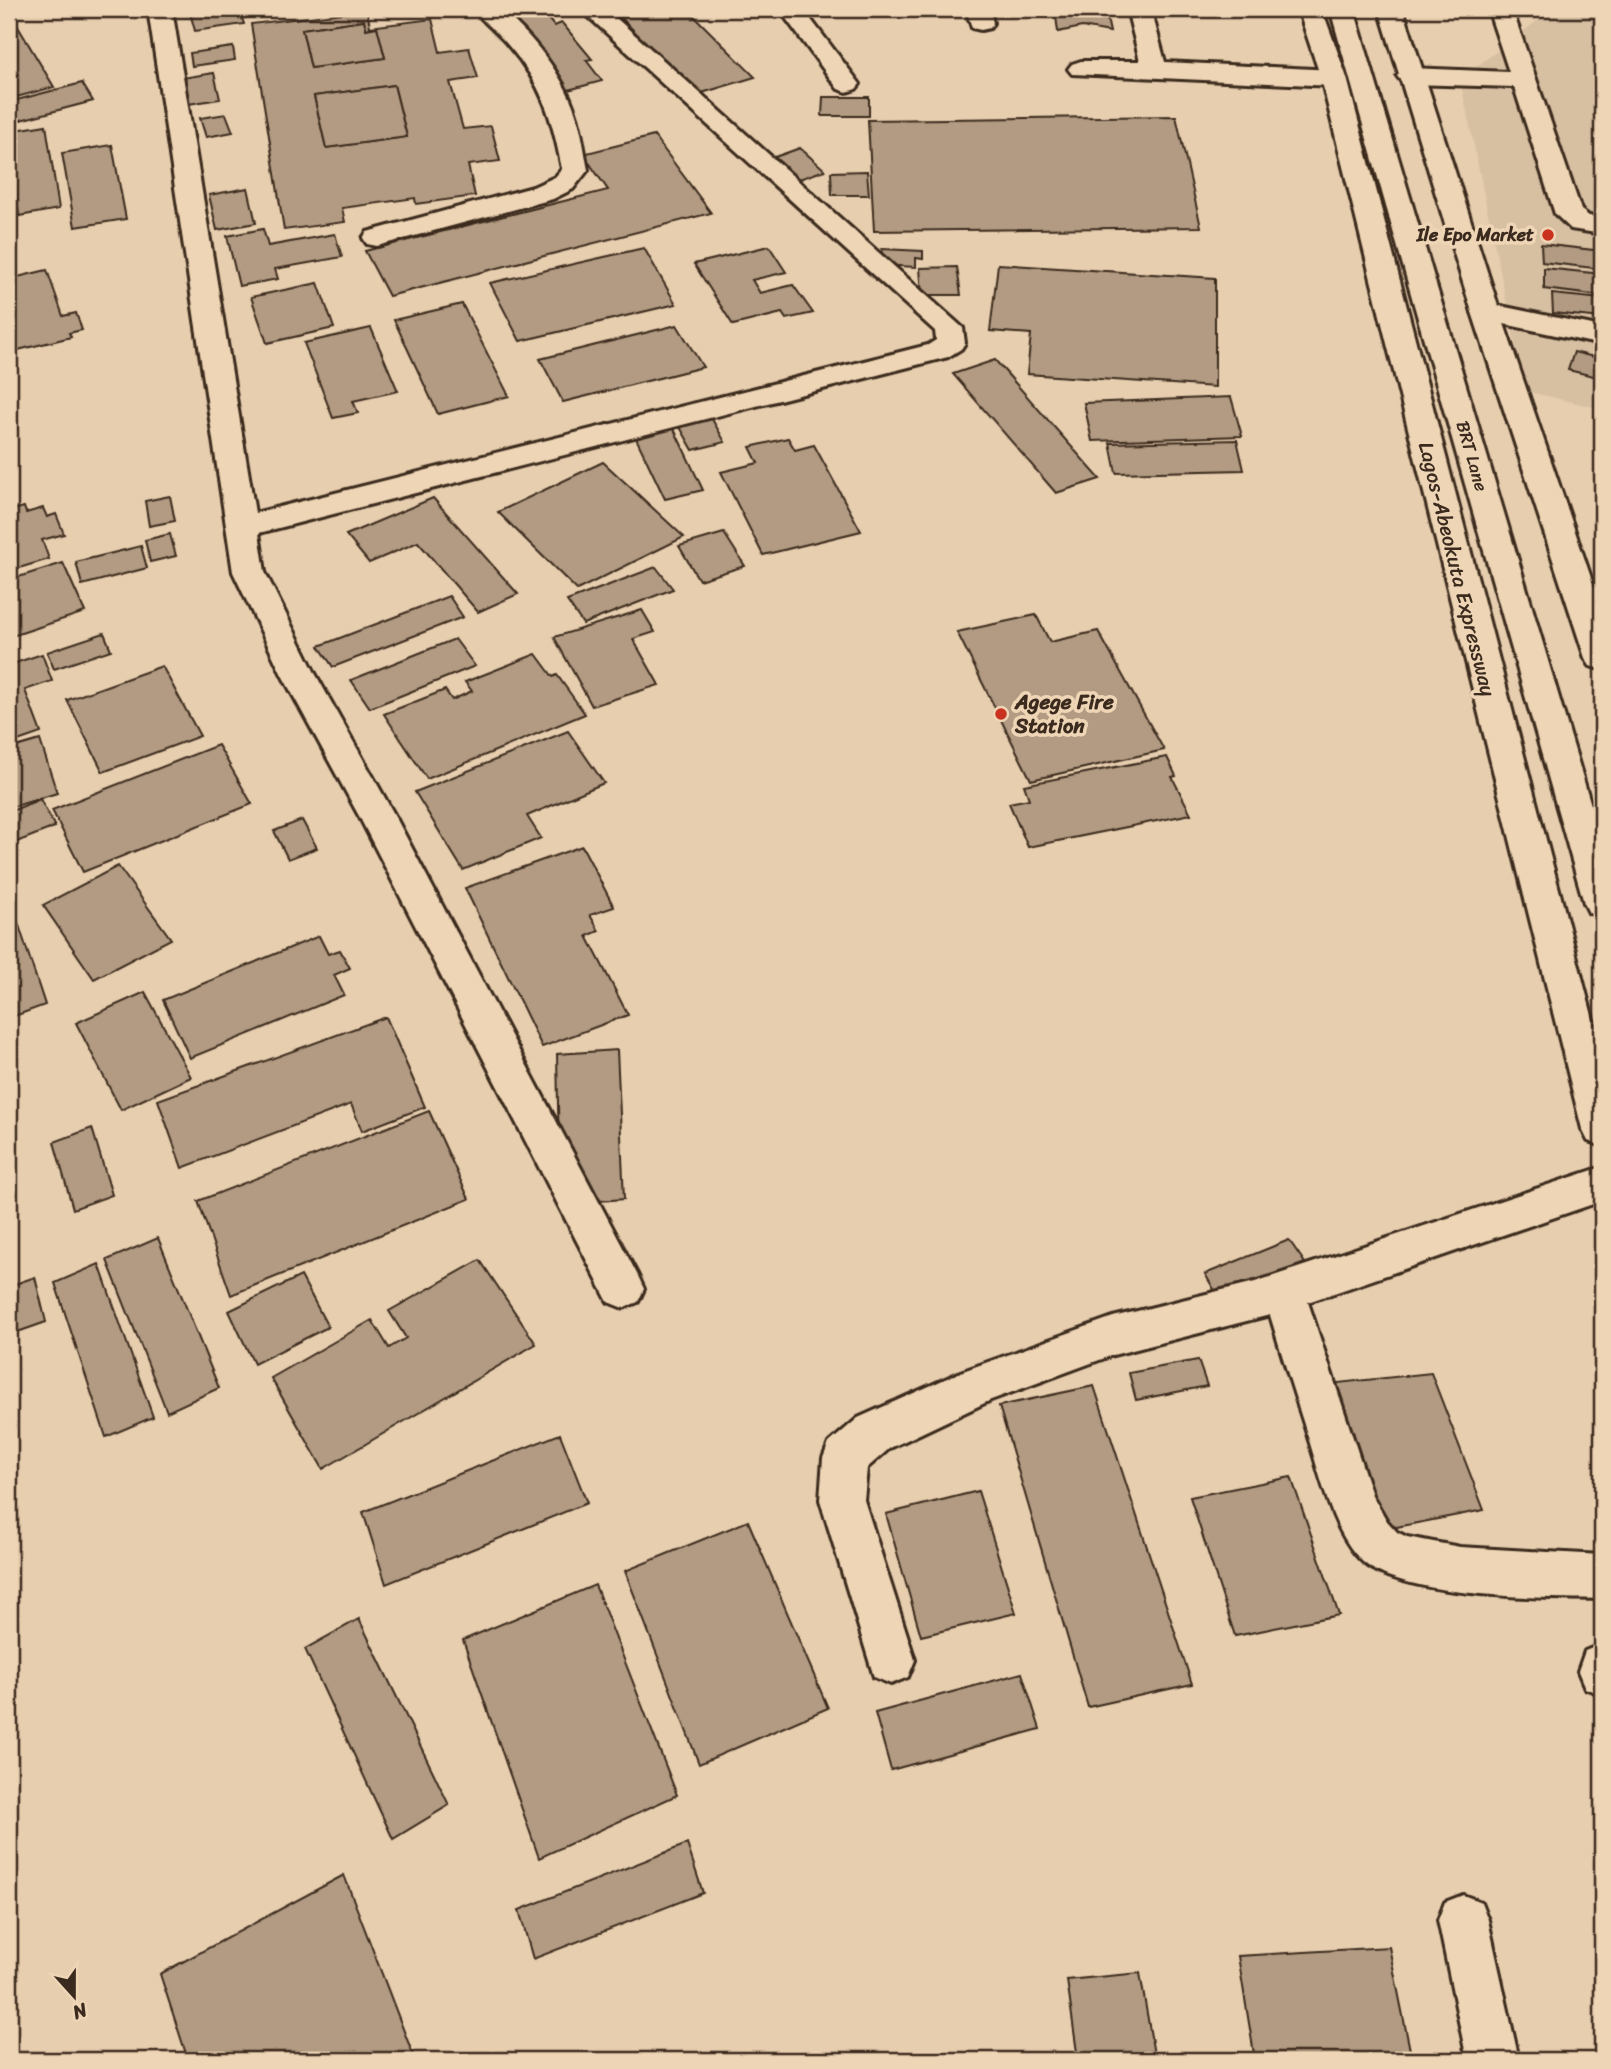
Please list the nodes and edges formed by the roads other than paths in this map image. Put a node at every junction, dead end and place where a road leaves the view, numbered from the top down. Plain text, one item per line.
1 (160, 9) edge
2 (486, 9) edge
3 (592, 9) edge
4 (791, 9) edge
5 (1139, 9) edge
6 (1310, 9) edge
7 (1342, 9) edge
8 (1391, 9) edge
9 (1500, 9) edge
10 (1081, 69) dead end
11 (1154, 69) junction
12 (1410, 76) junction
13 (1334, 78) junction
14 (1526, 80) junction
15 (847, 84) dead end
16 (1602, 226) edge
17 (377, 237) dead end
18 (1486, 312) junction
19 (1602, 336) edge
20 (242, 527) junction
21 (1602, 658) edge
22 (1602, 903) edge
23 (1602, 1129) edge
24 (1602, 1184) edge
25 (623, 1289) dead end
26 (1283, 1292) junction
27 (1602, 1577) edge
28 (891, 1660) dead end
29 (1463, 1920) dead end
30 (1493, 2060) edge

1 - 20 main road
2 - 17 main road
3 - 20 main road
4 - 15 main road
5 - 11 main road
6 - 13 main road, Lagos-Abeokuta Expressway
7 - 22 main road, BRT Lane
8 - 12 main road
9 - 14 main road
10 - 11 main road
11 - 13 main road
12 - 14 main road
12 - 18 main road
13 - 23 main road, Lagos-Abeokuta Expressway
14 - 16 main road
18 - 19 main road
18 - 21 main road
20 - 25 main road
24 - 26 main road
26 - 27 main road
26 - 28 main road
29 - 30 main road

